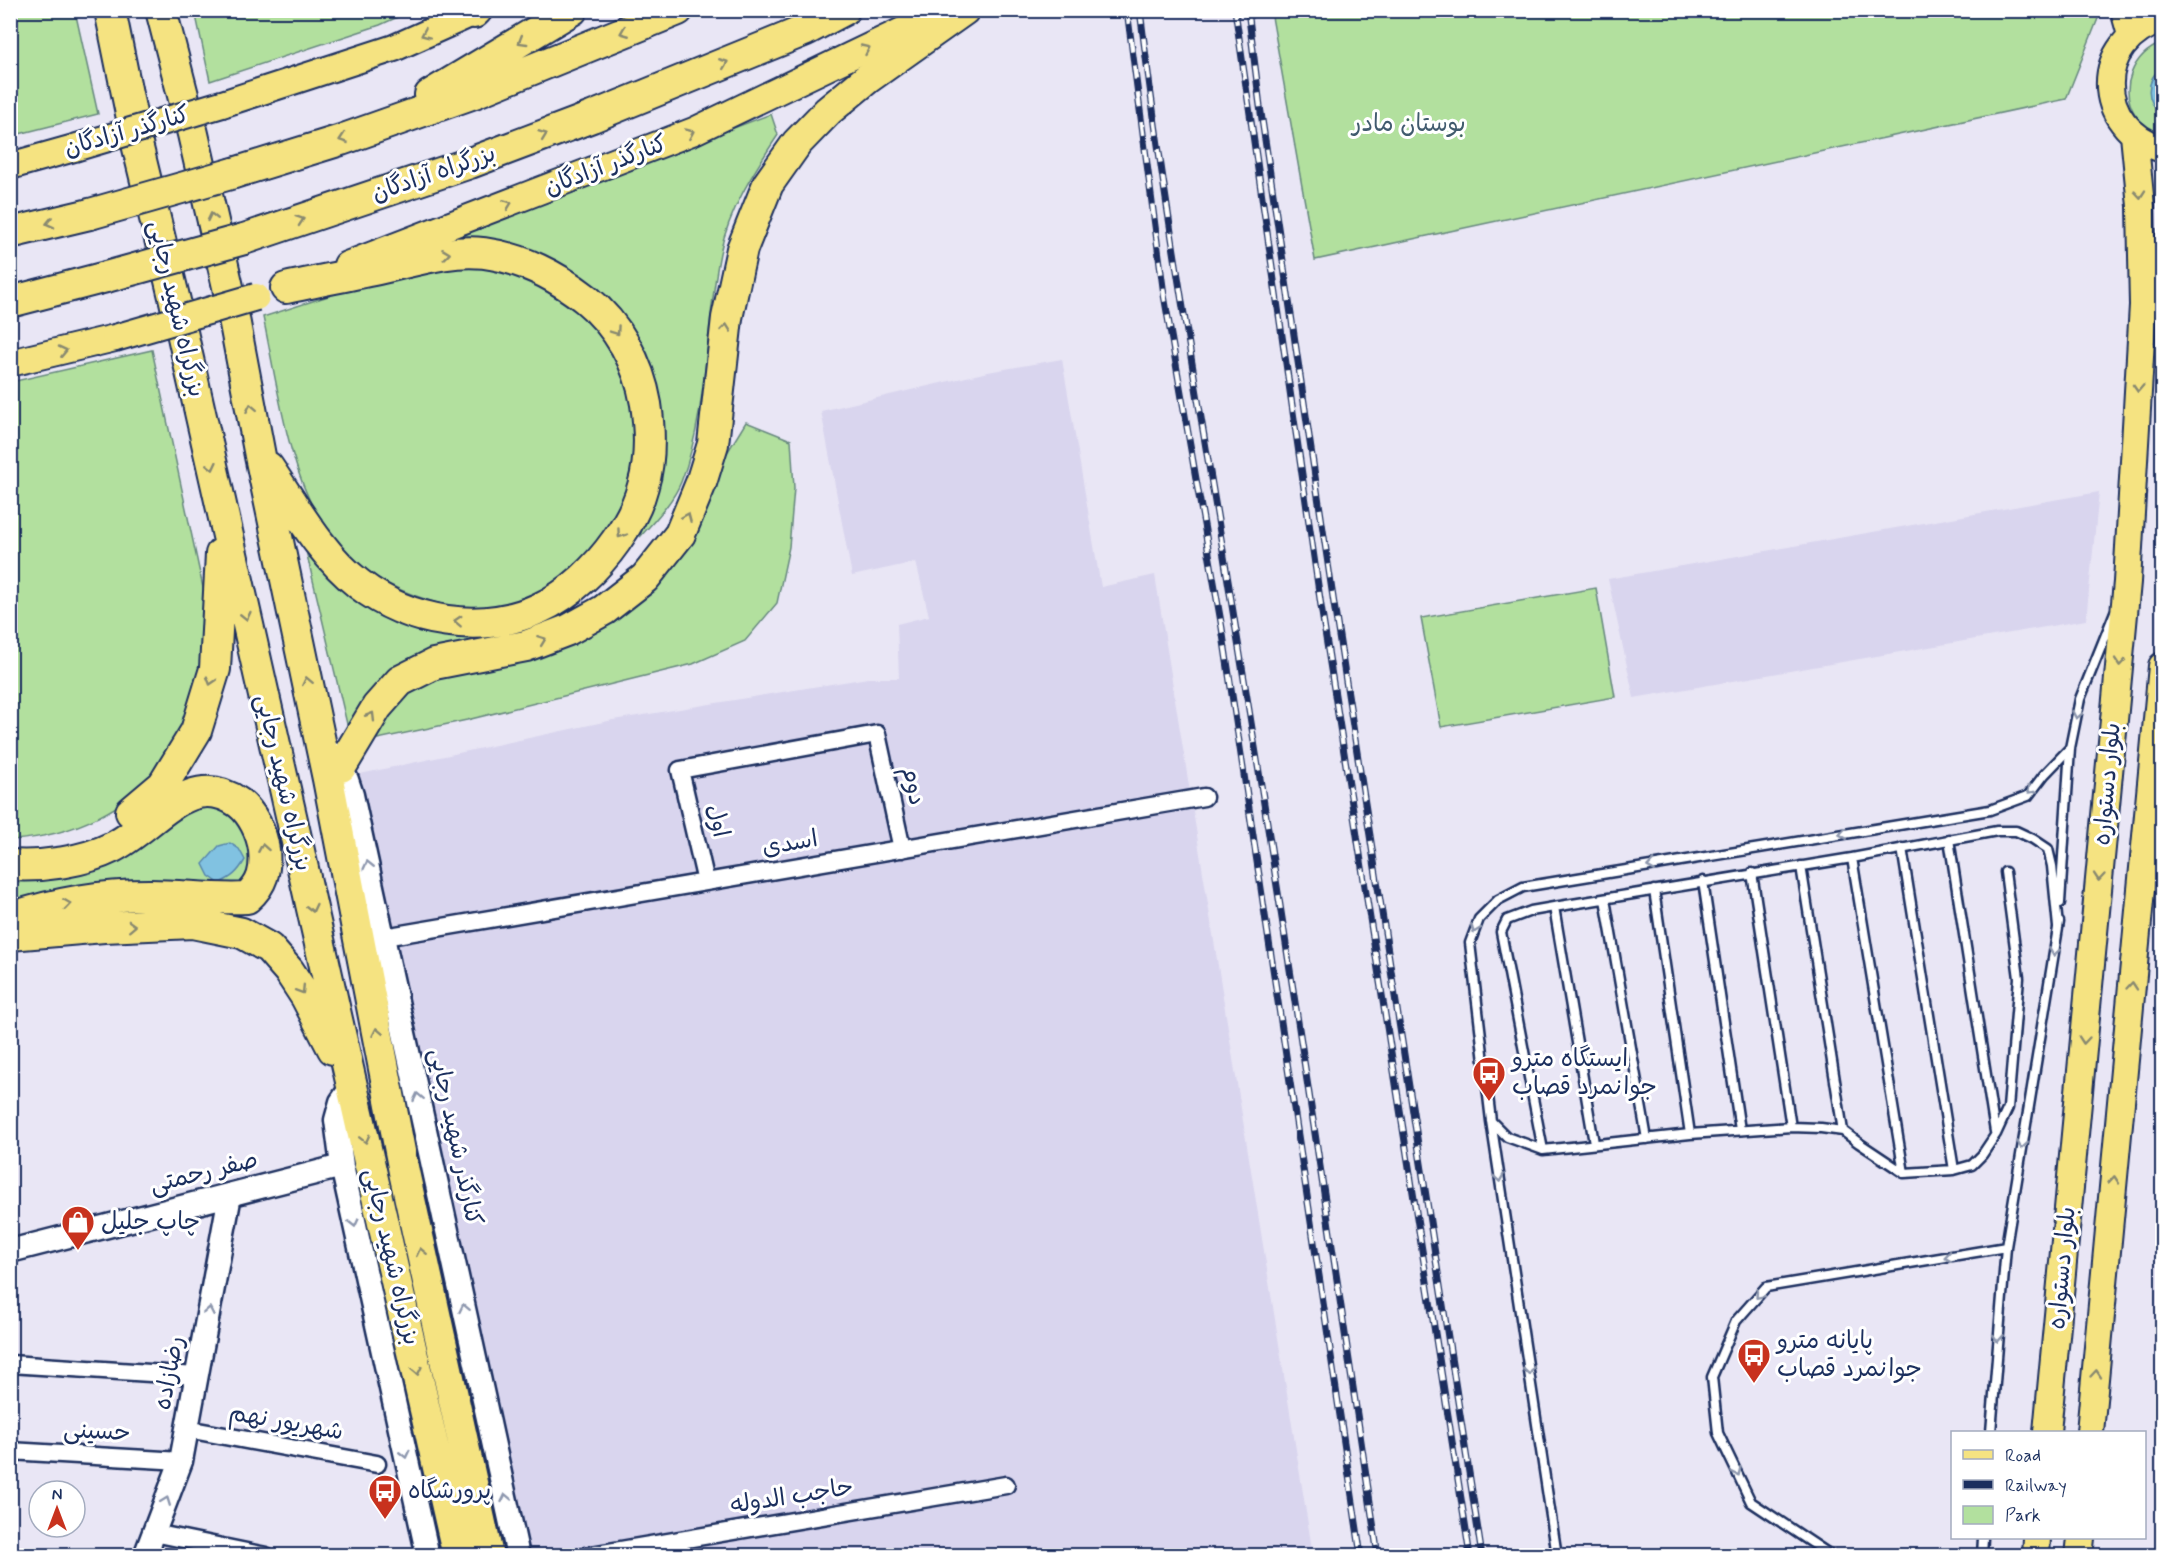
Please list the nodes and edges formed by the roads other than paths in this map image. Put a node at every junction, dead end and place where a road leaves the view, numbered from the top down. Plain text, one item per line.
1 (91, 10) edge
2 (110, 10) edge
3 (161, 10) edge
4 (572, 10) edge
5 (678, 10) edge
6 (844, 10) edge
7 (946, 10) edge
8 (964, 10) edge
9 (2124, 10) edge
10 (477, 11) edge
11 (2163, 20) edge
12 (2131, 35) junction
13 (124, 81) junction
14 (374, 128) junction
15 (2134, 135) junction
16 (2163, 149) edge
17 (10, 166) edge
18 (10, 232) edge
19 (286, 288) junction
20 (10, 302) edge
21 (10, 363) edge
22 (260, 456) junction
23 (224, 518) junction
24 (2127, 582) junction
25 (2163, 666) edge
26 (877, 734) joint
27 (319, 738) junction
28 (2070, 748) junction
29 (341, 766) junction
30 (1204, 797) dead end
31 (1949, 839) junction
32 (1902, 848) junction
33 (902, 849) junction
34 (10, 853) edge
35 (1852, 858) junction
36 (10, 865) edge
37 (1801, 866) junction
38 (2005, 872) dead end
39 (1752, 873) junction
40 (1703, 881) junction
41 (706, 882) junction
42 (1654, 890) junction
43 (1605, 899) junction
44 (1554, 907) junction
45 (10, 918) edge
46 (2058, 927) junction
47 (10, 935) edge
48 (384, 938) junction
49 (352, 1086) junction
50 (1491, 1120) junction
51 (1791, 1127) junction
52 (1740, 1130) junction
53 (1843, 1131) junction
54 (1690, 1134) junction
55 (1996, 1134) junction
56 (1647, 1139) junction
57 (1593, 1143) junction
58 (1543, 1150) junction
59 (342, 1166) junction
60 (1954, 1170) junction
61 (1904, 1173) junction
62 (230, 1195) junction
63 (2006, 1247) junction
64 (10, 1251) edge
65 (10, 1364) edge
66 (197, 1376) junction
67 (187, 1429) junction
68 (1991, 1431) edge
69 (2047, 1431) edge
70 (2091, 1431) edge
71 (10, 1451) edge
72 (181, 1461) junction
73 (377, 1464) dead end
74 (1006, 1485) dead end
75 (154, 1533) junction
76 (1983, 1539) edge
77 (2037, 1539) edge
78 (2081, 1539) edge
79 (644, 1546) joint
80 (145, 1556) edge
81 (266, 1556) edge
82 (428, 1556) edge
83 (458, 1556) edge
84 (488, 1556) edge
85 (518, 1556) edge
86 (585, 1556) edge
87 (1557, 1556) edge
88 (1832, 1556) edge
89 (1982, 1556) edge
90 (2036, 1556) edge
91 (2079, 1556) edge

1 - 13 highway
2 - 13 highway, بزرگراه شهید رجایی
22 -> 3 highway, بزرگراه شهید رجایی
4 -> 14 highway
5 -> 14 highway
20 -> 6 highway, بزرگراه آزادگان, bridge
19 -> 7 main road, کنارگذر آزادگان
29 -> 8 highway
9 - 12 main road
10 -> 17 main road, کنارگذر آزادگان, bridge
11 - 12 main road
12 - 15 main road
13 -> 23 highway, بزرگراه شهید رجایی
14 -> 18 highway, bridge
15 - 16 main road
15 -> 24 main road, بلوار دستواره
21 -> 19 main road, کنارگذر آزادگان, bridge
19 -> 22 highway
27 -> 22 highway, بزرگراه شهید رجایی
23 -> 34 highway
23 -> 49 highway, بزرگراه شهید رجایی
24 -> 28 lane
24 -> 69 main road, بلوار دستواره
70 -> 25 main road, بلوار دستواره
26 - 33 street, دوم
26 - 41 street, اول
27 - 29 street, کنارگذر شهید رجایی
84 -> 27 highway, بزرگراه شهید رجایی
28 - 46 lane
28 -> 50 lane
48 -> 29 street, کنارگذر شهید رجایی
30 - 33 street, اسدی
31 - 32 lane
31 - 46 lane
31 - 55 lane
32 - 35 lane
32 - 60 lane
33 - 41 street, اسدی
35 - 37 lane
35 - 61 lane
45 -> 36 highway
37 - 39 lane
37 - 53 lane
38 - 55 lane
39 - 40 lane
39 - 51 lane
40 - 42 lane
40 - 52 lane
41 - 48 street, اسدی
42 - 43 lane
42 - 54 lane
43 - 44 lane
43 - 56 lane
44 - 57 lane
44 - 58 lane
46 -> 63 lane
47 -> 49 highway
85 -> 48 street, کنارگذر شهید رجایی
49 - 59 street
49 -> 83 highway, بزرگراه شهید رجایی
50 - 58 lane
50 -> 87 lane
51 - 52 lane
51 - 53 lane
52 - 54 lane
53 - 61 lane
54 - 56 lane
55 - 60 lane
56 - 57 lane
57 - 58 lane
59 - 62 street, صفر رحمتی
59 -> 82 street
60 - 61 lane
62 - 64 street, صفر رحمتی
66 -> 62 street, رضازاده
63 -> 68 lane
63 -> 88 lane
65 - 66 street
66 - 67 street, رضازاده
67 - 72 street, رضازاده
67 - 73 street, شهریور نهم
71 - 72 street, حسینی
75 -> 72 street, رضازاده
74 - 79 street, حاجب الدوله
75 - 80 street, رضازاده
75 - 81 street
76 - 89 lane
77 - 90 main road
78 - 91 main road
79 - 86 lane, حاجب الدوله

